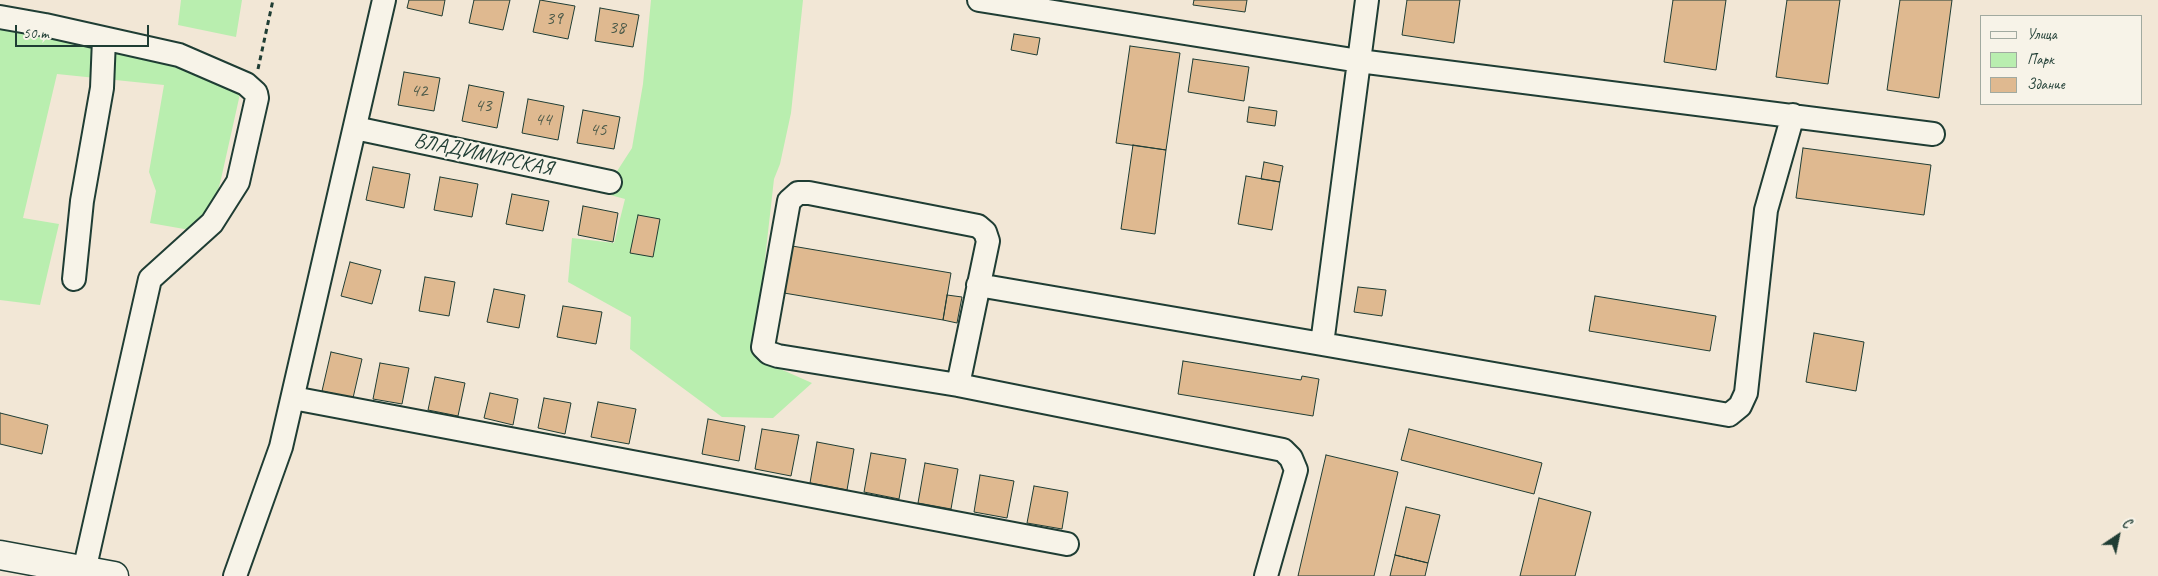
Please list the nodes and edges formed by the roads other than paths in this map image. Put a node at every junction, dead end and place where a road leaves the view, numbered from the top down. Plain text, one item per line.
1 (384, 0) edge
2 (979, 0) edge
3 (1367, 0) edge
4 (0, 17) edge
5 (104, 39) junction
6 (1359, 61) junction
7 (1793, 115) junction
8 (355, 128) junction
9 (1933, 134) dead end
10 (610, 182) dead end
11 (74, 279) dead end
12 (978, 284) junction
13 (1322, 344) junction
14 (958, 384) junction
15 (292, 398) junction
16 (1067, 544) dead end
17 (0, 555) edge
18 (84, 571) junction
19 (114, 576) edge
20 (235, 576) edge
21 (1266, 576) edge

1 - 8 street
2 - 6 street
3 - 6 street
4 - 5 street
5 - 11 street
5 - 18 street
6 - 7 street
6 - 13 street
7 - 9 street
7 - 13 street
8 - 10 street, ВЛАДИМИРСКАЯ
8 - 15 street
12 - 13 street
12 - 14 street
12 - 14 street
14 - 21 street
15 - 16 street
15 - 20 street
17 - 18 main road
18 - 19 main road

